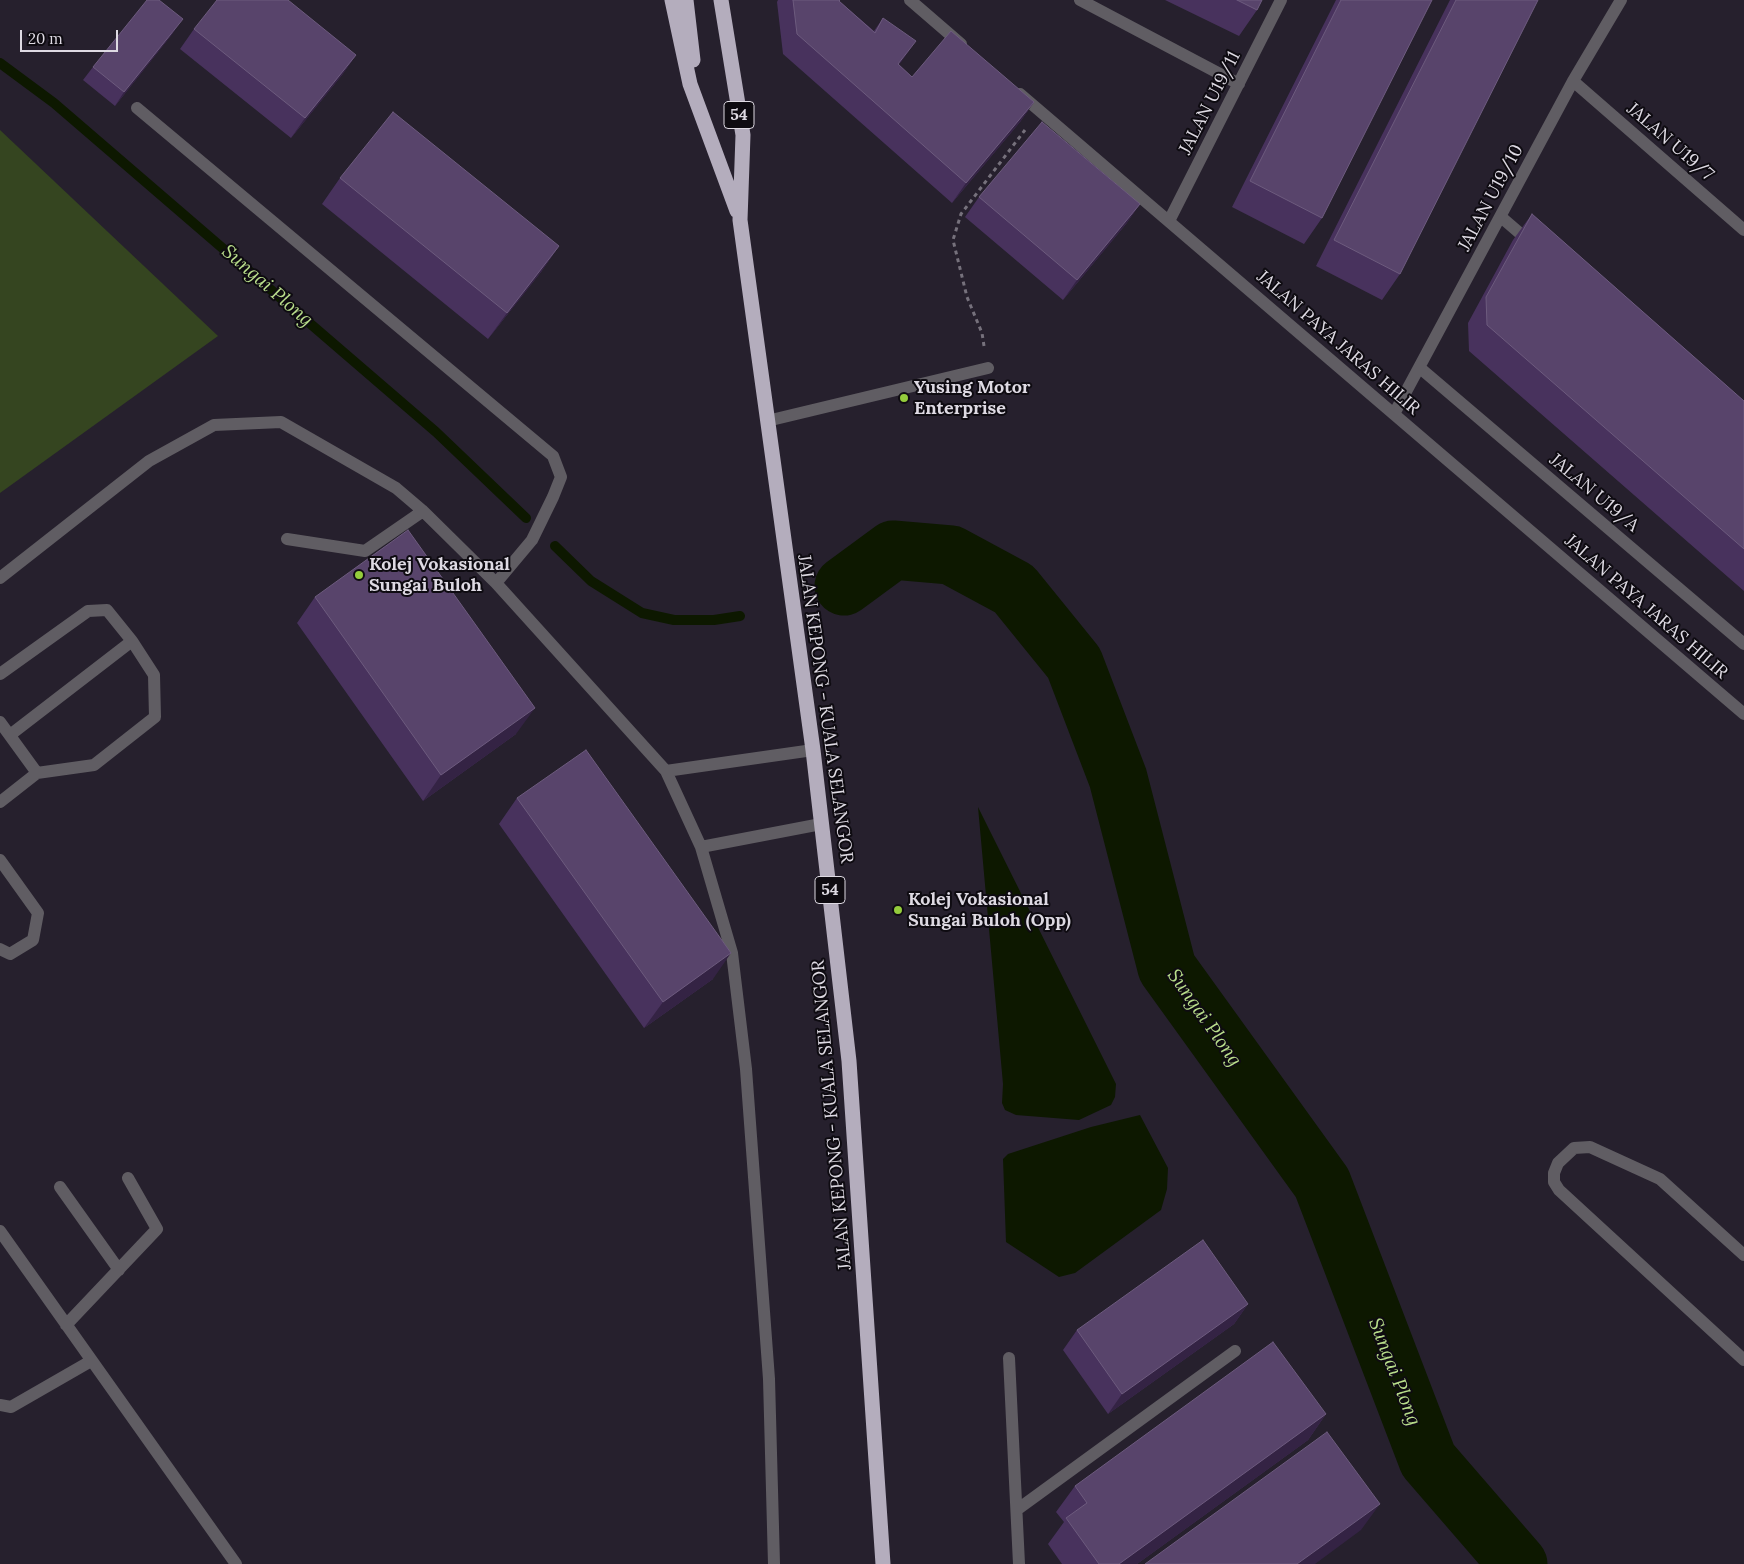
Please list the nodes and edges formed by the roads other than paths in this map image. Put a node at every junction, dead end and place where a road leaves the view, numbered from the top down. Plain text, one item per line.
1 (672, 0) edge
2 (686, 0) edge
3 (910, 0) edge
4 (1080, 0) edge
5 (1281, 0) edge
6 (1620, 0) edge
7 (723, 4) edge
8 (967, 49) edge
9 (1573, 81) junction
10 (690, 84) junction
11 (1239, 84) junction
12 (1011, 86) edge
13 (138, 108) dead end
14 (1501, 217) junction
15 (740, 220) junction
16 (1169, 221) junction
17 (1744, 230) edge
18 (1538, 249) edge
19 (988, 368) road end
20 (1420, 368) junction
21 (1394, 414) junction
22 (767, 420) junction
23 (423, 511) junction
24 (287, 539) dead end
25 (0, 578) edge
26 (496, 582) junction
27 (132, 641) junction
28 (1744, 644) edge
29 (0, 674) edge
30 (1744, 714) edge
31 (0, 722) edge
32 (10, 735) junction
33 (813, 750) junction
34 (666, 771) junction
35 (37, 773) junction
36 (0, 802) edge
37 (821, 824) junction
38 (701, 847) junction
39 (0, 860) edge
40 (0, 949) edge
41 (128, 1178) dead end
42 (60, 1187) dead end
43 (0, 1232) edge
44 (1744, 1255) edge
45 (120, 1270) junction
46 (66, 1325) junction
47 (1235, 1351) dead end
48 (1009, 1358) dead end
49 (1744, 1360) edge
50 (91, 1361) junction
51 (0, 1405) edge
52 (1018, 1509) junction
53 (236, 1564) edge
54 (774, 1564) edge
55 (883, 1564) edge
56 (1019, 1564) edge

1 - 10 highway, JALAN KEPONG - KUALA SELANGOR / 54
2 - 10 highway
3 - 8 street
4 - 11 street
5 - 11 street, JALAN U19/11
6 - 9 street, JALAN U19/10
7 - 15 highway, JALAN KEPONG - KUALA SELANGOR / 54
9 - 14 street, JALAN U19/10
9 - 17 street, JALAN U19/7
10 - 15 highway, JALAN KEPONG - KUALA SELANGOR / 54
11 - 16 street, JALAN U19/11
12 - 16 street, JALAN PAYA JARAS HILIR
13 - 26 street
14 - 18 street
14 - 20 street, JALAN U19/10
15 - 22 highway, JALAN KEPONG - KUALA SELANGOR / 54
16 - 21 street, JALAN PAYA JARAS HILIR
19 - 22 street
20 - 21 street, JALAN U19/10
20 - 28 street, JALAN U19/A
21 - 30 street, JALAN PAYA JARAS HILIR
22 - 33 highway, JALAN KEPONG - KUALA SELANGOR / 54
23 - 24 street
23 - 25 street
23 - 26 street
26 - 34 street
27 - 29 street
27 - 32 street
27 - 35 street
31 - 32 street
32 - 35 street
33 - 34 street
33 - 37 highway, JALAN KEPONG - KUALA SELANGOR / 54
34 - 38 street
35 - 36 street
37 - 38 street
37 - 55 highway, JALAN KEPONG - KUALA SELANGOR / 54
38 - 54 street
39 - 40 street
41 - 45 street
42 - 45 street
43 - 46 street
44 - 49 street
45 - 46 street
46 - 50 street
47 - 52 street
48 - 52 street
50 - 51 street
50 - 53 street
52 - 56 street

